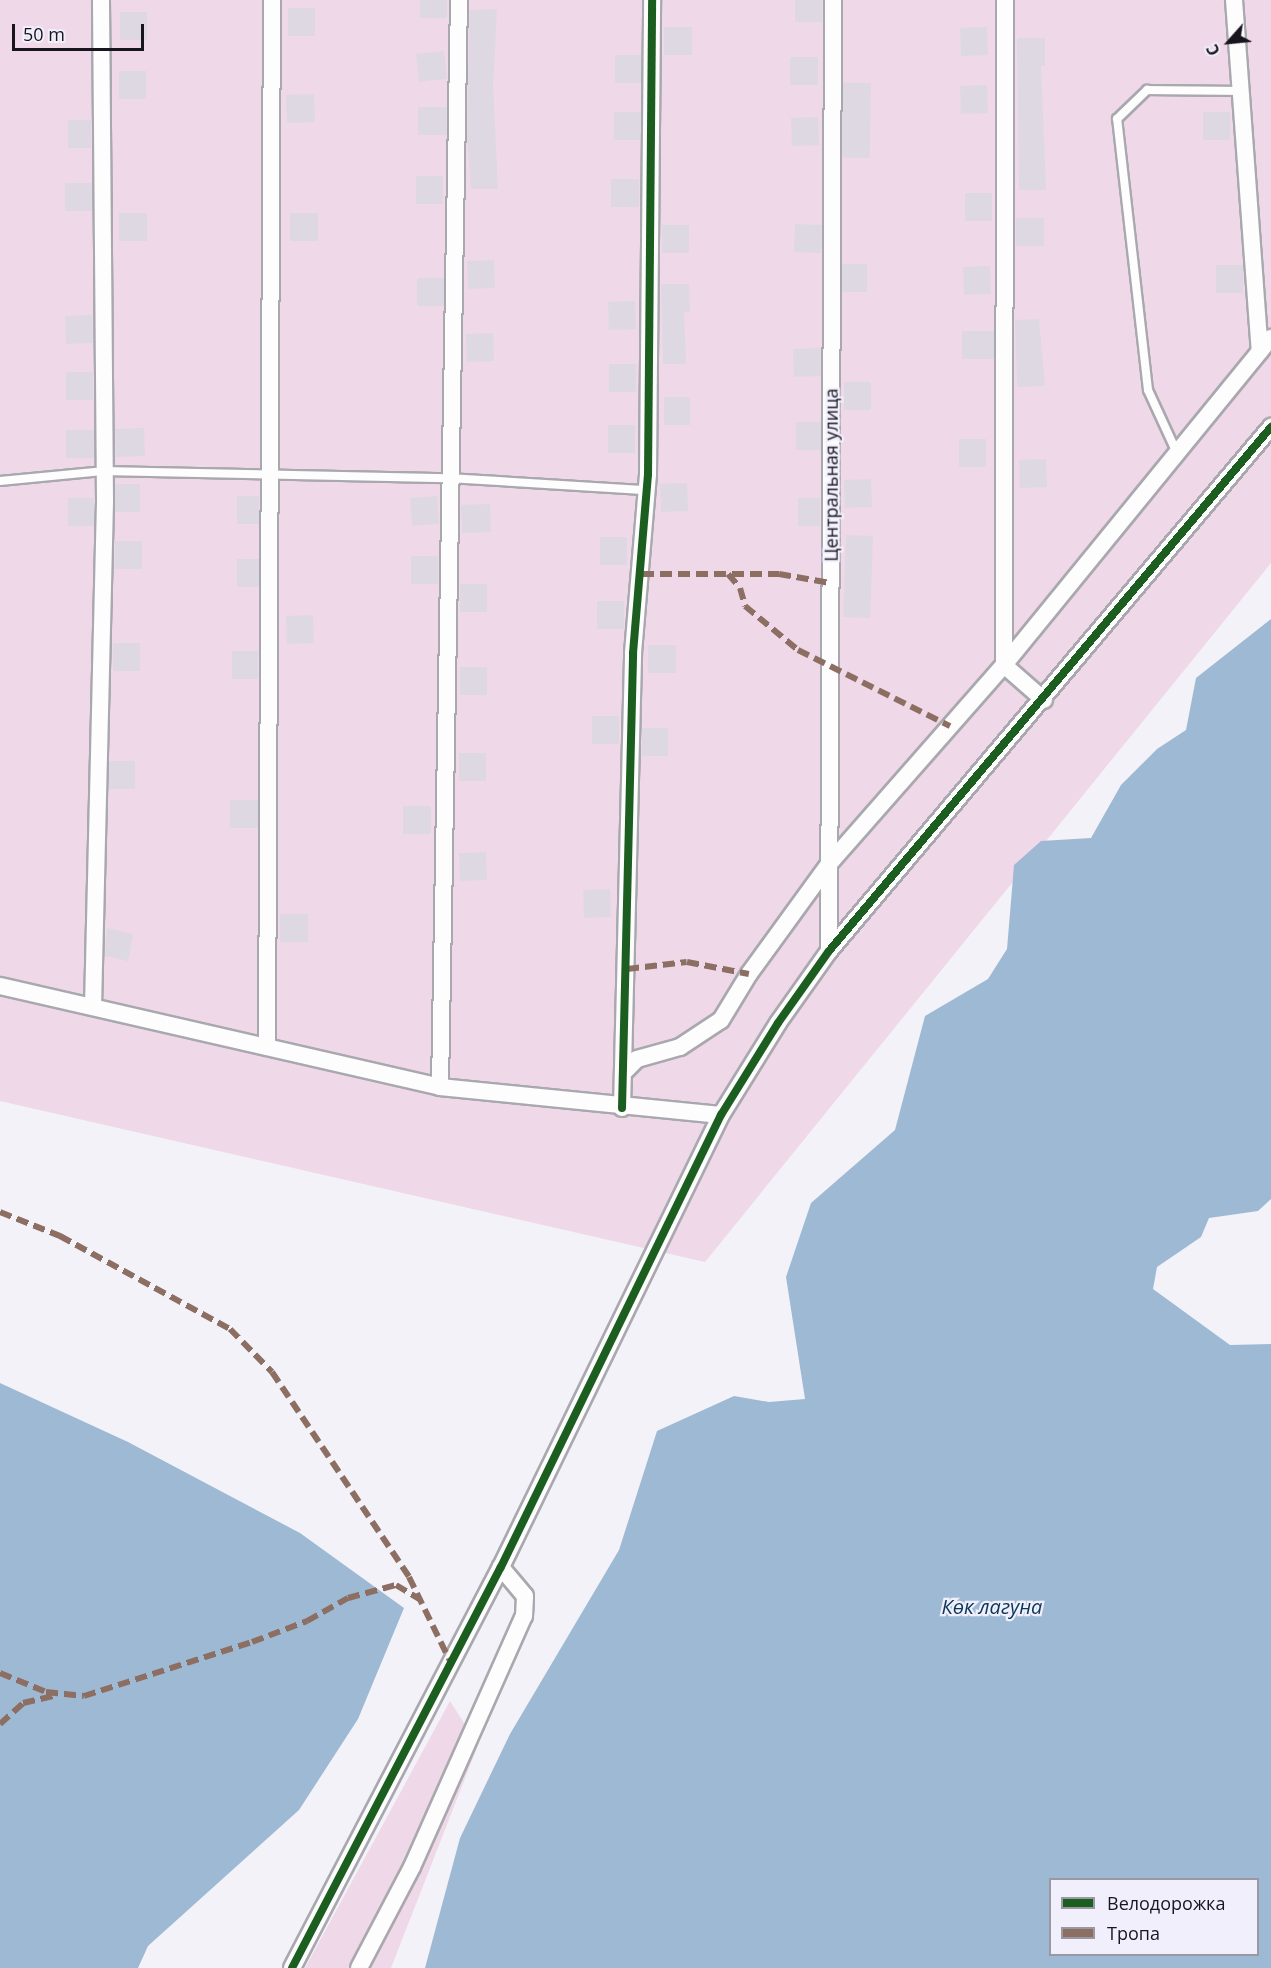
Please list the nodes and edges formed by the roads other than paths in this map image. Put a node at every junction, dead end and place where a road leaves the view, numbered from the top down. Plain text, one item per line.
1 (101, 0) edge
2 (272, 0) edge
3 (459, 0) edge
4 (652, 0) edge
5 (833, 0) edge
6 (1005, 0) edge
7 (1234, 0) edge
8 (1241, 91) junction
9 (1266, 344) edge
10 (1271, 427) edge
11 (1177, 453) junction
12 (103, 471) junction
13 (268, 474) junction
14 (448, 478) junction
15 (0, 481) edge
16 (647, 490) junction
17 (1004, 665) junction
18 (1044, 700) junction
19 (829, 864) junction
20 (829, 951) junction
21 (0, 986) edge
22 (93, 1007) junction
23 (267, 1047) junction
24 (624, 1072) junction
25 (440, 1087) junction
26 (622, 1108) junction
27 (721, 1115) junction
28 (501, 1567) junction
29 (292, 1968) edge
30 (360, 1968) edge

1 - 12 street
2 - 13 street
3 - 14 street
4 - 16 street
5 - 19 street, Центральная улица
6 - 17 street
7 - 8 street
8 - 9 street
8 - 11 lane
9 - 11 street
10 - 18 street
11 - 17 street
12 - 13 lane
12 - 15 lane
12 - 22 street
13 - 14 lane
13 - 23 street
14 - 16 lane
14 - 25 street
16 - 24 street
17 - 18 street
17 - 19 street
18 - 20 street
19 - 20 street, Центральная улица
19 - 24 street
20 - 27 street
21 - 22 street
22 - 23 street
23 - 25 street
24 - 26 street
25 - 26 street
26 - 27 street
27 - 28 street
28 - 29 street
28 - 30 street

